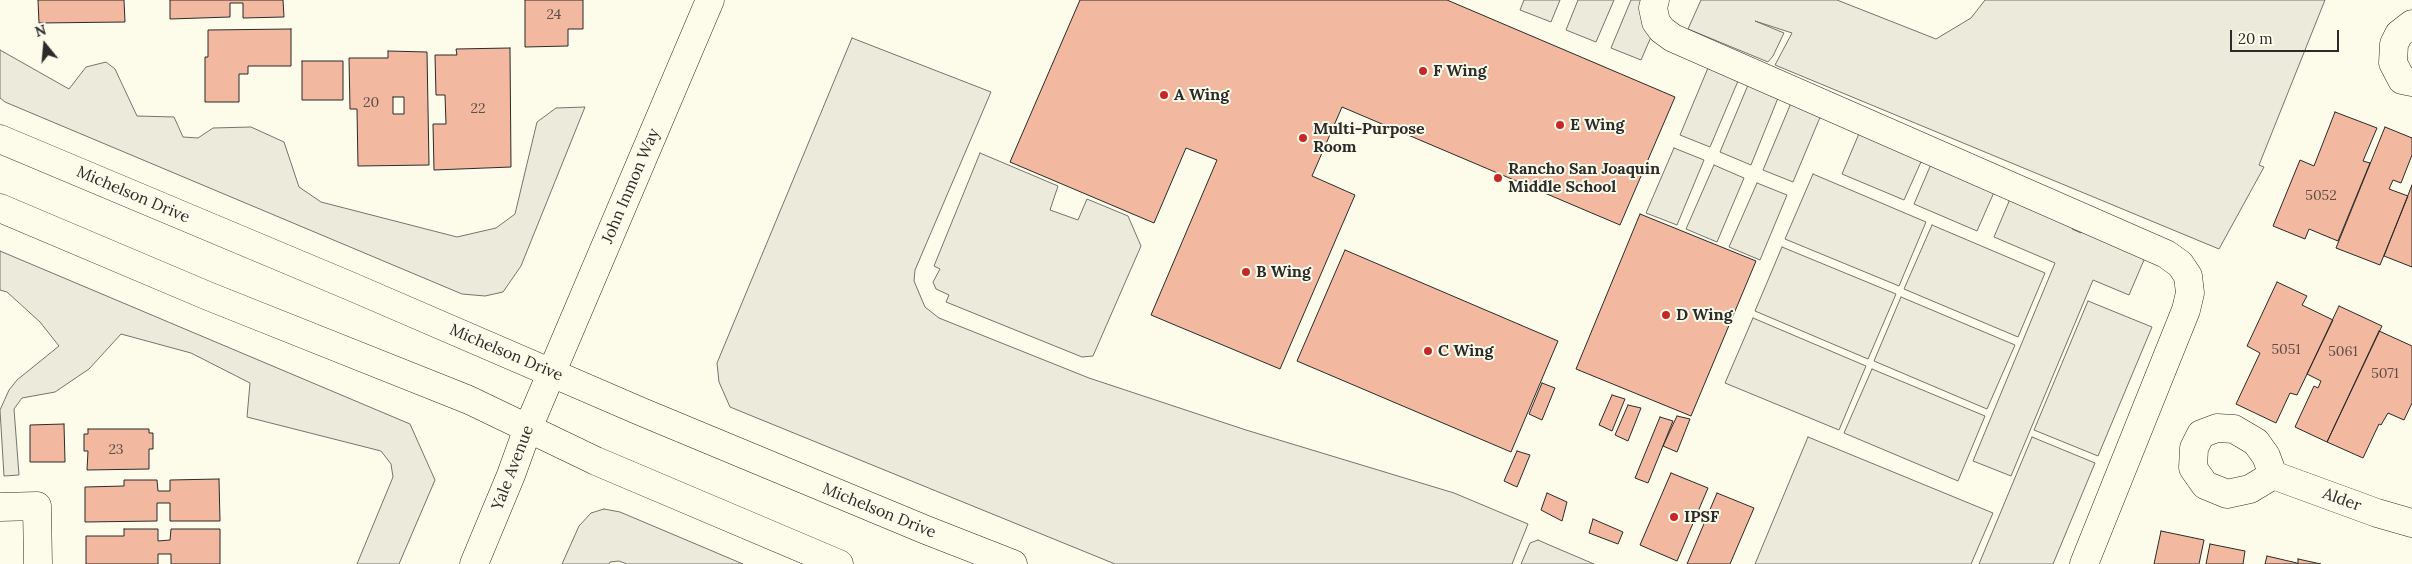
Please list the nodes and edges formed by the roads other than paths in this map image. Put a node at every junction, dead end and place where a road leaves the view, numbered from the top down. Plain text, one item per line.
1 (710, 0) edge
2 (1655, 0) edge
3 (2412, 24) edge
4 (2412, 82) edge
5 (0, 139) edge
6 (0, 208) edge
7 (552, 373) junction
8 (528, 428) junction
9 (2273, 475) dead end
10 (0, 507) edge
11 (2412, 523) edge
12 (38, 564) edge
13 (474, 564) edge
14 (838, 564) edge
15 (1013, 564) edge
16 (2084, 564) edge

1 - 7 main road, John Inmon Way
2 - 16 main road
3 - 4 main road
5 - 7 main road, Michelson Drive
6 - 8 main road
7 - 8 main road, Yale Avenue
7 - 15 main road, Michelson Drive
8 - 13 main road, Yale Avenue
8 - 14 main road
9 - 11 main road, Alder
10 - 12 main road

